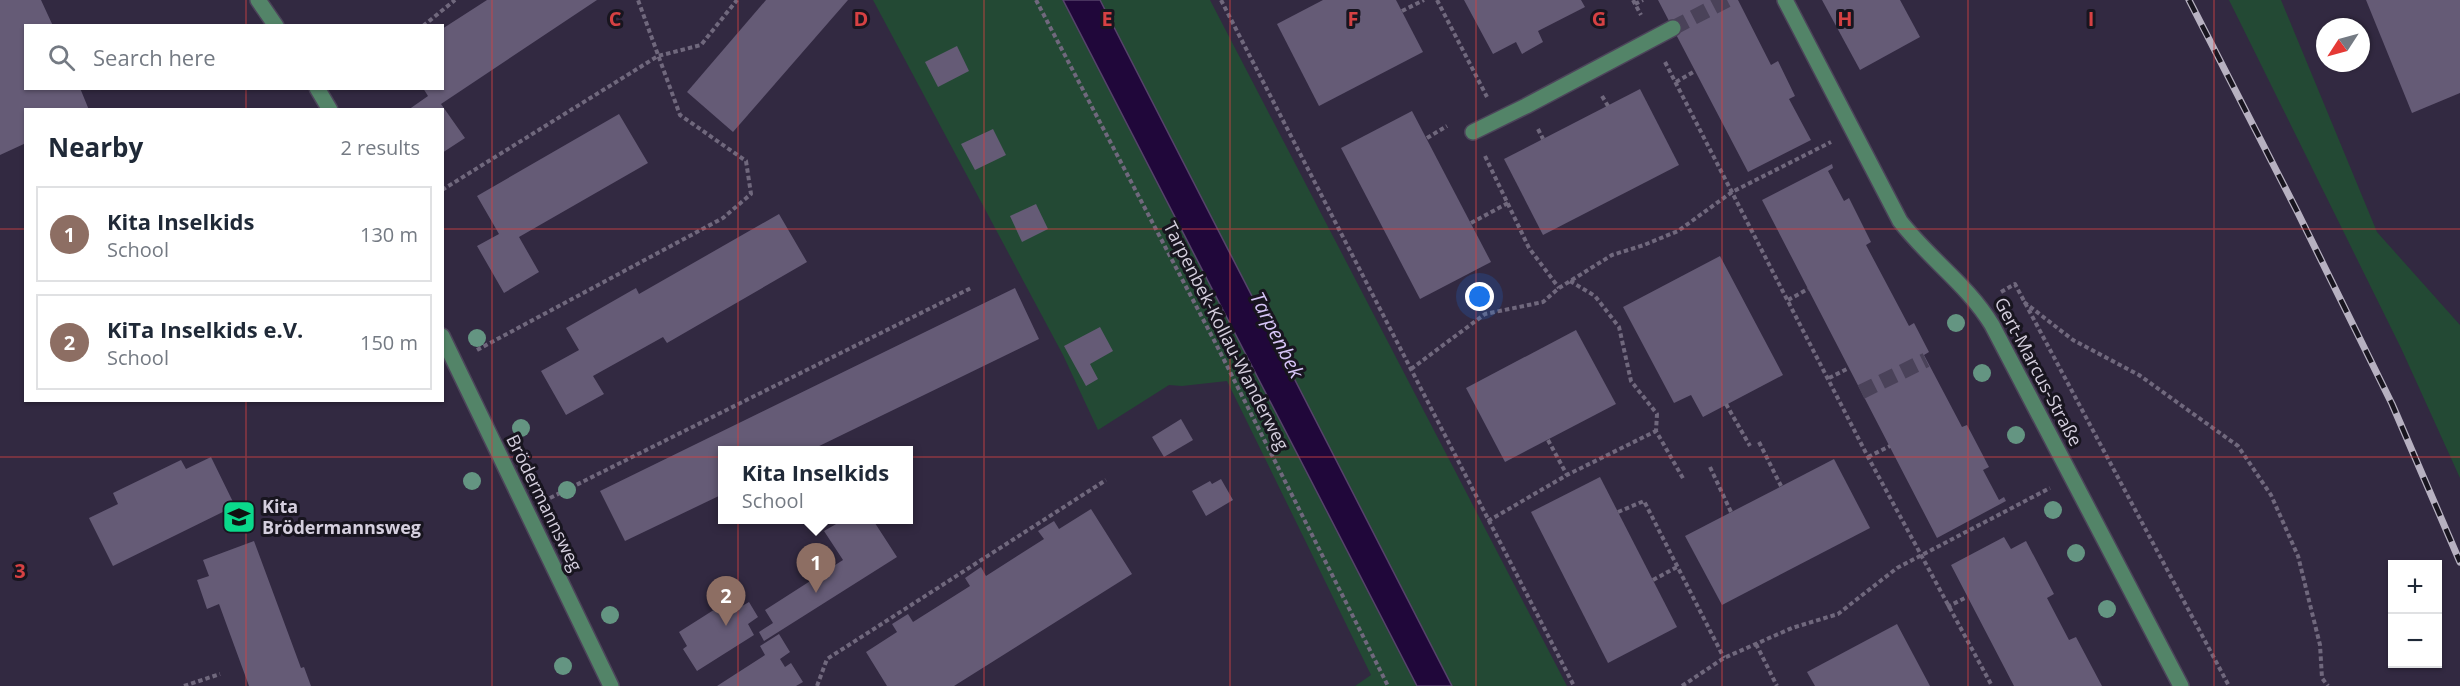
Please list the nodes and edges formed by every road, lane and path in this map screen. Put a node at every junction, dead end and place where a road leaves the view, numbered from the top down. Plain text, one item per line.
1 (258, 0) edge
2 (455, 0) edge
3 (638, 0) edge
4 (737, 0) edge
5 (1036, 0) edge
6 (1221, 0) edge
7 (1424, 0) edge
8 (1438, 0) edge
9 (1643, 0) edge
10 (1785, 0) edge
11 (1634, 2) edge
12 (1402, 11) dead end
13 (275, 24) edge
14 (425, 24) edge
15 (1673, 28) tunnel mouth
16 (1653, 39) junction
17 (658, 56) junction
18 (1695, 71) dead end
19 (1676, 82) junction
20 (318, 90) edge
21 (329, 108) edge
22 (1498, 119) junction
23 (1853, 131) junction
24 (1473, 132) joint
25 (444, 189) edge
26 (1732, 192) junction
27 (1508, 203) junction
28 (1471, 223) dead end
29 (1570, 281) junction
30 (971, 288) dead end
31 (1559, 288) junction
32 (1808, 289) dead end
33 (1788, 300) junction
34 (2024, 302) junction
35 (1979, 303) junction
36 (444, 340) edge
37 (455, 362) junction
38 (1849, 368) dead end
39 (1411, 369) junction
40 (1829, 378) junction
41 (1726, 404) dead end
42 (1656, 431) junction
43 (1548, 440) dead end
44 (1759, 442) dead end
45 (1750, 446) dead end
46 (1890, 446) dead end
47 (1868, 457) junction
48 (1710, 467) dead end
49 (1568, 475) junction
50 (2072, 477) junction
51 (1106, 480) dead end
52 (1684, 480) dead end
53 (1781, 486) dead end
54 (525, 510) junction
55 (1618, 512) dead end
56 (1731, 512) dead end
57 (1488, 521) junction
58 (1921, 556) junction
59 (1677, 567) junction
60 (1653, 580) dead end
61 (1967, 597) dead end
62 (1947, 607) junction
63 (1756, 644) junction
64 (1724, 658) junction
65 (220, 674) dead end
66 (2322, 678) junction
67 (184, 686) edge
68 (611, 686) edge
69 (817, 686) edge
70 (1388, 686) edge
71 (1574, 686) edge
72 (1682, 686) edge
73 (1777, 686) edge
74 (1992, 686) edge
75 (2181, 686) edge
76 (2229, 686) edge
77 (2322, 686) edge
78 (2328, 686) edge

1 - 13 street
2 - 14 path
3 - 17 path
4 - 17 path
5 - 70 path, Tarpenbek-Kollau-Wanderweg
6 - 39 path
7 - 12 path
8 - 22 path
9 - 11 path
10 - 23 street, Gert-Marcus-Straße
11 - 16 path
15 - 16 street
16 - 19 path
16 - 22 street
17 - 25 path
17 - 37 path
18 - 19 path
19 - 26 path
20 - 21 street
22 - 24 street
23 - 26 path
23 - 35 street, Gert-Marcus-Straße
24 - 27 path
26 - 29 path
26 - 33 path
27 - 28 path
27 - 31 path
29 - 31 path
29 - 42 path
30 - 54 path
31 - 39 path
32 - 33 path
33 - 40 path
34 - 35 path
34 - 66 path
34 - 76 path
35 - 50 street, Gert-Marcus-Straße
36 - 37 street, Brödermannsweg
37 - 54 street, Brödermannsweg
38 - 40 path
39 - 57 path
40 - 47 path
41 - 45 path
42 - 49 path
42 - 52 path
43 - 49 path
44 - 53 path
46 - 47 path
47 - 58 path
48 - 56 path
49 - 57 path
50 - 58 path
50 - 75 street, Gert-Marcus-Straße
51 - 69 path
54 - 68 street, Brödermannsweg
55 - 59 path
57 - 71 path
58 - 62 path
58 - 63 path
59 - 60 path
59 - 64 path
61 - 62 path
62 - 74 path
63 - 64 path
63 - 73 path
64 - 72 path
65 - 67 path
66 - 77 path
66 - 78 path

